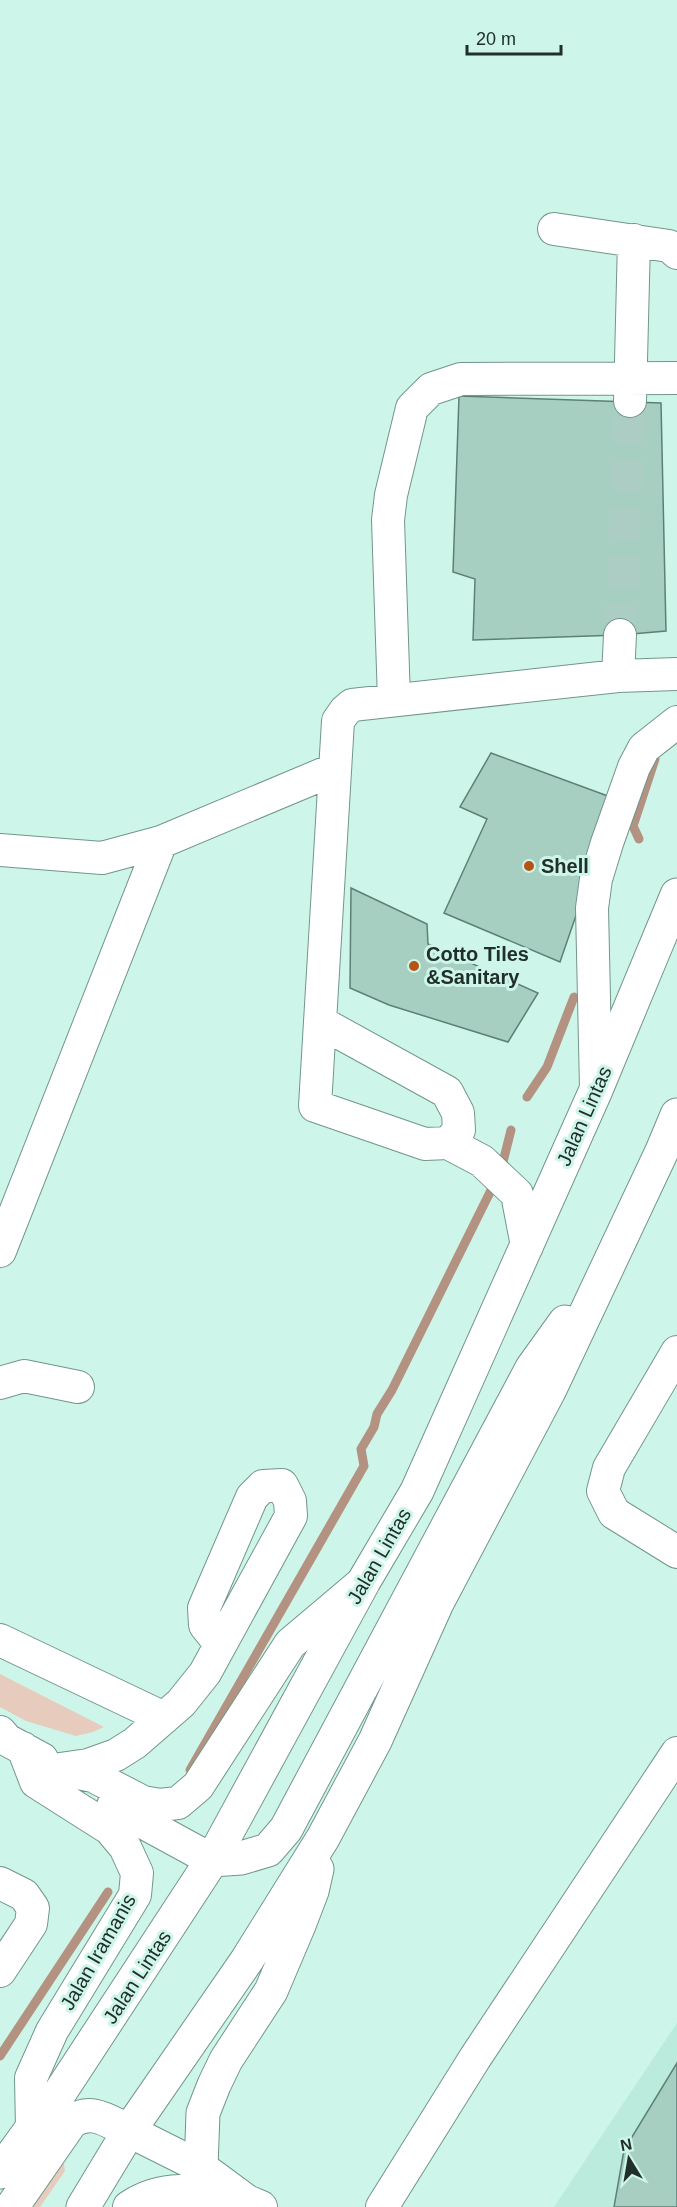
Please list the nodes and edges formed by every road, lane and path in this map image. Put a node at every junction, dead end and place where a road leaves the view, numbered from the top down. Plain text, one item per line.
1 (554, 229) dead end
2 (634, 240) junction
3 (677, 253) edge
4 (677, 378) edge
5 (630, 390) junction
6 (620, 635) tunnel mouth
7 (677, 674) edge
8 (618, 676) junction
9 (394, 700) junction
10 (677, 722) edge
11 (335, 768) junction
12 (161, 842) junction
13 (0, 850) edge
14 (677, 896) edge
15 (320, 1022) junction
16 (596, 1090) junction
17 (677, 1115) edge
18 (448, 1143) junction
19 (526, 1246) junction
20 (0, 1251) edge
21 (614, 1251) junction
22 (677, 1352) edge
23 (0, 1383) edge
24 (78, 1387) dead end
25 (677, 1552) edge
26 (364, 1581) junction
27 (0, 1640) edge
28 (220, 1644) dead end
29 (164, 1718) junction
30 (8, 1740) edge
31 (677, 1753) edge
32 (60, 1769) junction
33 (323, 1838) junction
34 (212, 1860) junction
35 (0, 1883) edge
36 (0, 1971) edge
37 (32, 2128) junction
38 (129, 2131) junction
39 (201, 2167) junction
40 (0, 2172) edge
41 (254, 2204) edge
42 (12, 2207) edge
43 (83, 2207) edge
44 (129, 2207) edge
45 (382, 2207) edge

1 - 2 street
2 - 3 street
2 - 5 street
4 - 5 street
5 - 9 street
6 - 8 street
7 - 8 street
8 - 9 street
9 - 11 street
10 - 16 street
11 - 12 street
11 - 15 street
12 - 13 street
12 - 20 street
14 - 16 highway, Jalan Lintas
15 - 18 street
15 - 18 street
16 - 19 highway, Jalan Lintas
17 - 21 highway
18 - 19 street
19 - 26 highway, Jalan Lintas
21 - 33 highway
21 - 34 highway
22 - 25 street
23 - 24 street
26 - 32 street
26 - 34 highway, Jalan Lintas
27 - 29 street
28 - 29 street
29 - 32 street
30 - 32 street
30 - 37 street, Jalan Iramanis
31 - 45 street
32 - 34 street
33 - 38 highway
33 - 39 highway
34 - 37 highway, Jalan Lintas
35 - 36 street
37 - 40 highway, Jalan Lintas
38 - 39 street
38 - 42 highway
38 - 43 highway
39 - 41 street
41 - 44 street

